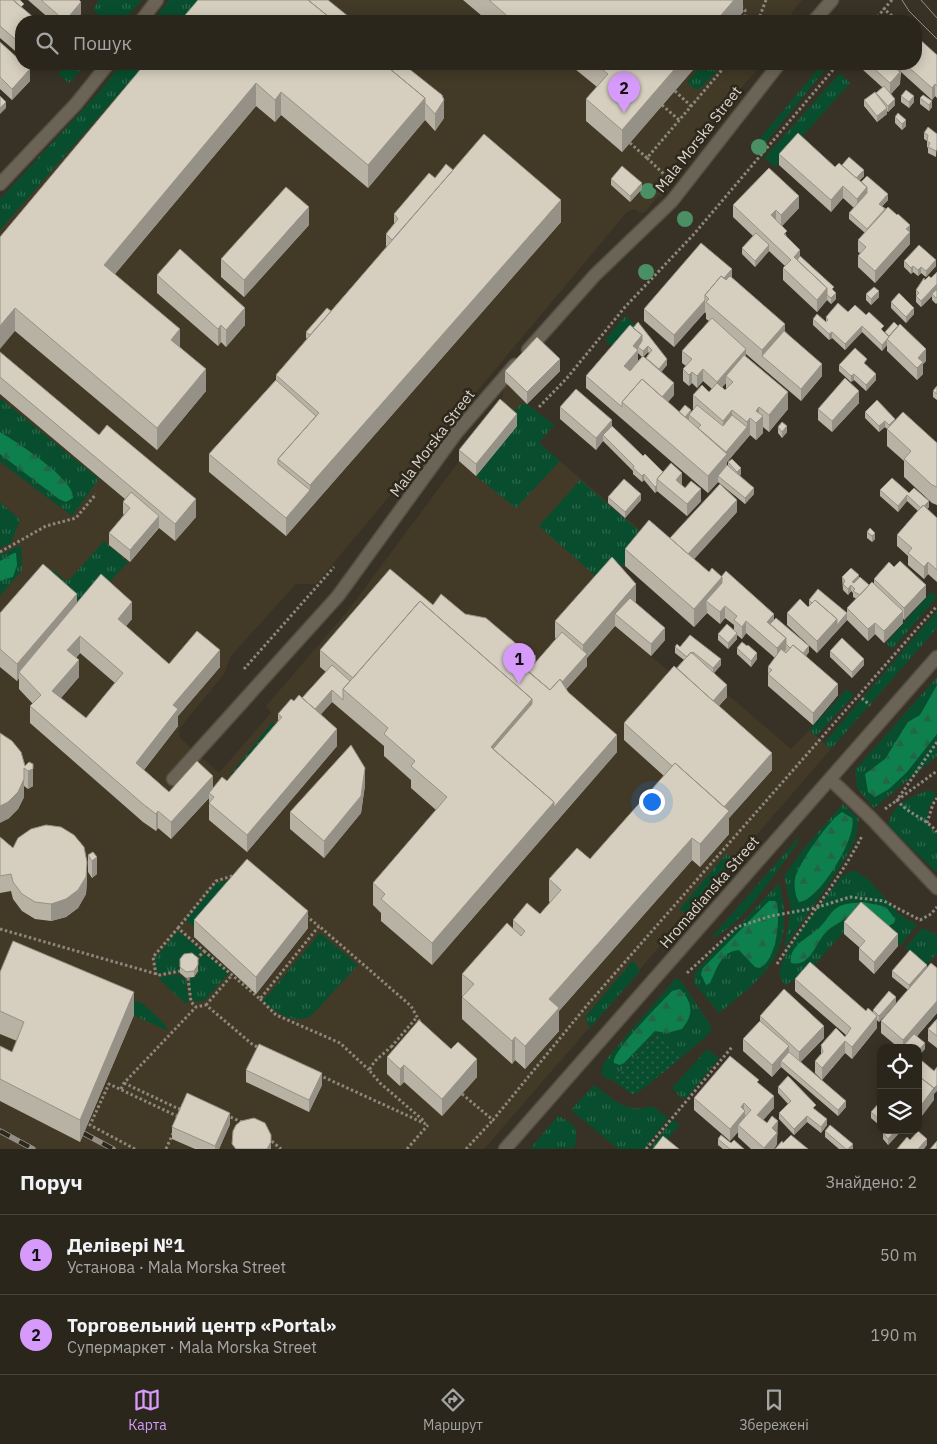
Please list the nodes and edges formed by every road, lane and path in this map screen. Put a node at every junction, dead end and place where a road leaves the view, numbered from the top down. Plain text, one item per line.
1 (157, 0) edge
2 (733, 0) edge
3 (766, 0) edge
4 (832, 0) edge
5 (892, 0) edge
6 (884, 9) junction
7 (146, 15) edge
8 (746, 15) edge
9 (760, 15) edge
10 (819, 15) edge
11 (879, 15) edge
12 (891, 15) edge
13 (103, 70) edge
14 (722, 70) edge
15 (774, 70) edge
16 (833, 70) edge
17 (675, 91) edge
18 (662, 105) edge
19 (692, 106) junction
20 (679, 120) junction
21 (630, 142) edge
22 (0, 184) edge
23 (539, 408) dead end
24 (96, 494) dead end
25 (0, 552) edge
26 (937, 606) edge
27 (937, 657) edge
28 (937, 742) edge
29 (937, 771) edge
30 (173, 779) dead end
31 (830, 779) junction
32 (937, 798) edge
33 (897, 800) junction
34 (872, 818) junction
35 (927, 823) junction
36 (937, 832) edge
37 (240, 874) edge
38 (937, 888) edge
39 (937, 907) edge
40 (815, 908) junction
41 (305, 915) edge
42 (319, 926) junction
43 (178, 928) junction
44 (0, 929) edge
45 (204, 951) junction
46 (195, 962) edge
47 (777, 964) dead end
48 (180, 972) edge
49 (156, 975) junction
50 (232, 975) junction
51 (684, 976) dead end
52 (188, 978) edge
53 (260, 999) junction
54 (206, 1005) junction
55 (196, 1007) junction
56 (417, 1017) junction
57 (421, 1025) edge
58 (392, 1046) junction
59 (732, 1047) dead end
60 (261, 1048) edge
61 (403, 1056) edge
62 (369, 1070) junction
63 (315, 1073) edge
64 (124, 1083) junction
65 (121, 1090) junction
66 (462, 1094) edge
67 (192, 1102) edge
68 (224, 1114) edge
69 (493, 1120) junction
70 (428, 1125) junction
71 (250, 1126) edge
72 (266, 1136) edge
73 (135, 1149) edge
74 (166, 1149) edge
75 (281, 1149) edge
76 (407, 1149) edge
77 (466, 1149) edge
78 (505, 1149) edge
79 (646, 1149) edge

1 - 7 street
2 - 8 path
3 - 9 path
4 - 10 street
5 - 6 path
6 - 11 path
6 - 12 path
13 - 22 street
14 - 19 path
15 - 30 street, Mala Morska Street
16 - 23 path
17 - 19 path
18 - 20 path
19 - 20 path
20 - 21 path
24 - 25 path
26 - 69 path
27 - 31 street, Hromadianska Street
28 - 33 path
29 - 33 path
31 - 34 street
31 - 78 street, Hromadianska Street
32 - 35 path
33 - 34 path
33 - 35 path
34 - 38 street
34 - 40 path
35 - 36 path
37 - 43 path
39 - 40 path
40 - 47 path
40 - 51 path
41 - 42 path
42 - 53 path
42 - 56 path
43 - 45 path
43 - 49 path
44 - 49 path
45 - 46 path
45 - 50 path
48 - 49 path
50 - 53 path
50 - 54 path
52 - 55 path
53 - 62 path
54 - 55 path
54 - 60 path
55 - 64 path
56 - 57 path
56 - 58 path
58 - 61 path
58 - 62 path
59 - 79 path
62 - 70 path
63 - 70 path
64 - 65 path
64 - 67 path
65 - 73 path
65 - 74 path
66 - 69 path
68 - 71 path
69 - 77 path
70 - 76 path
72 - 75 path

